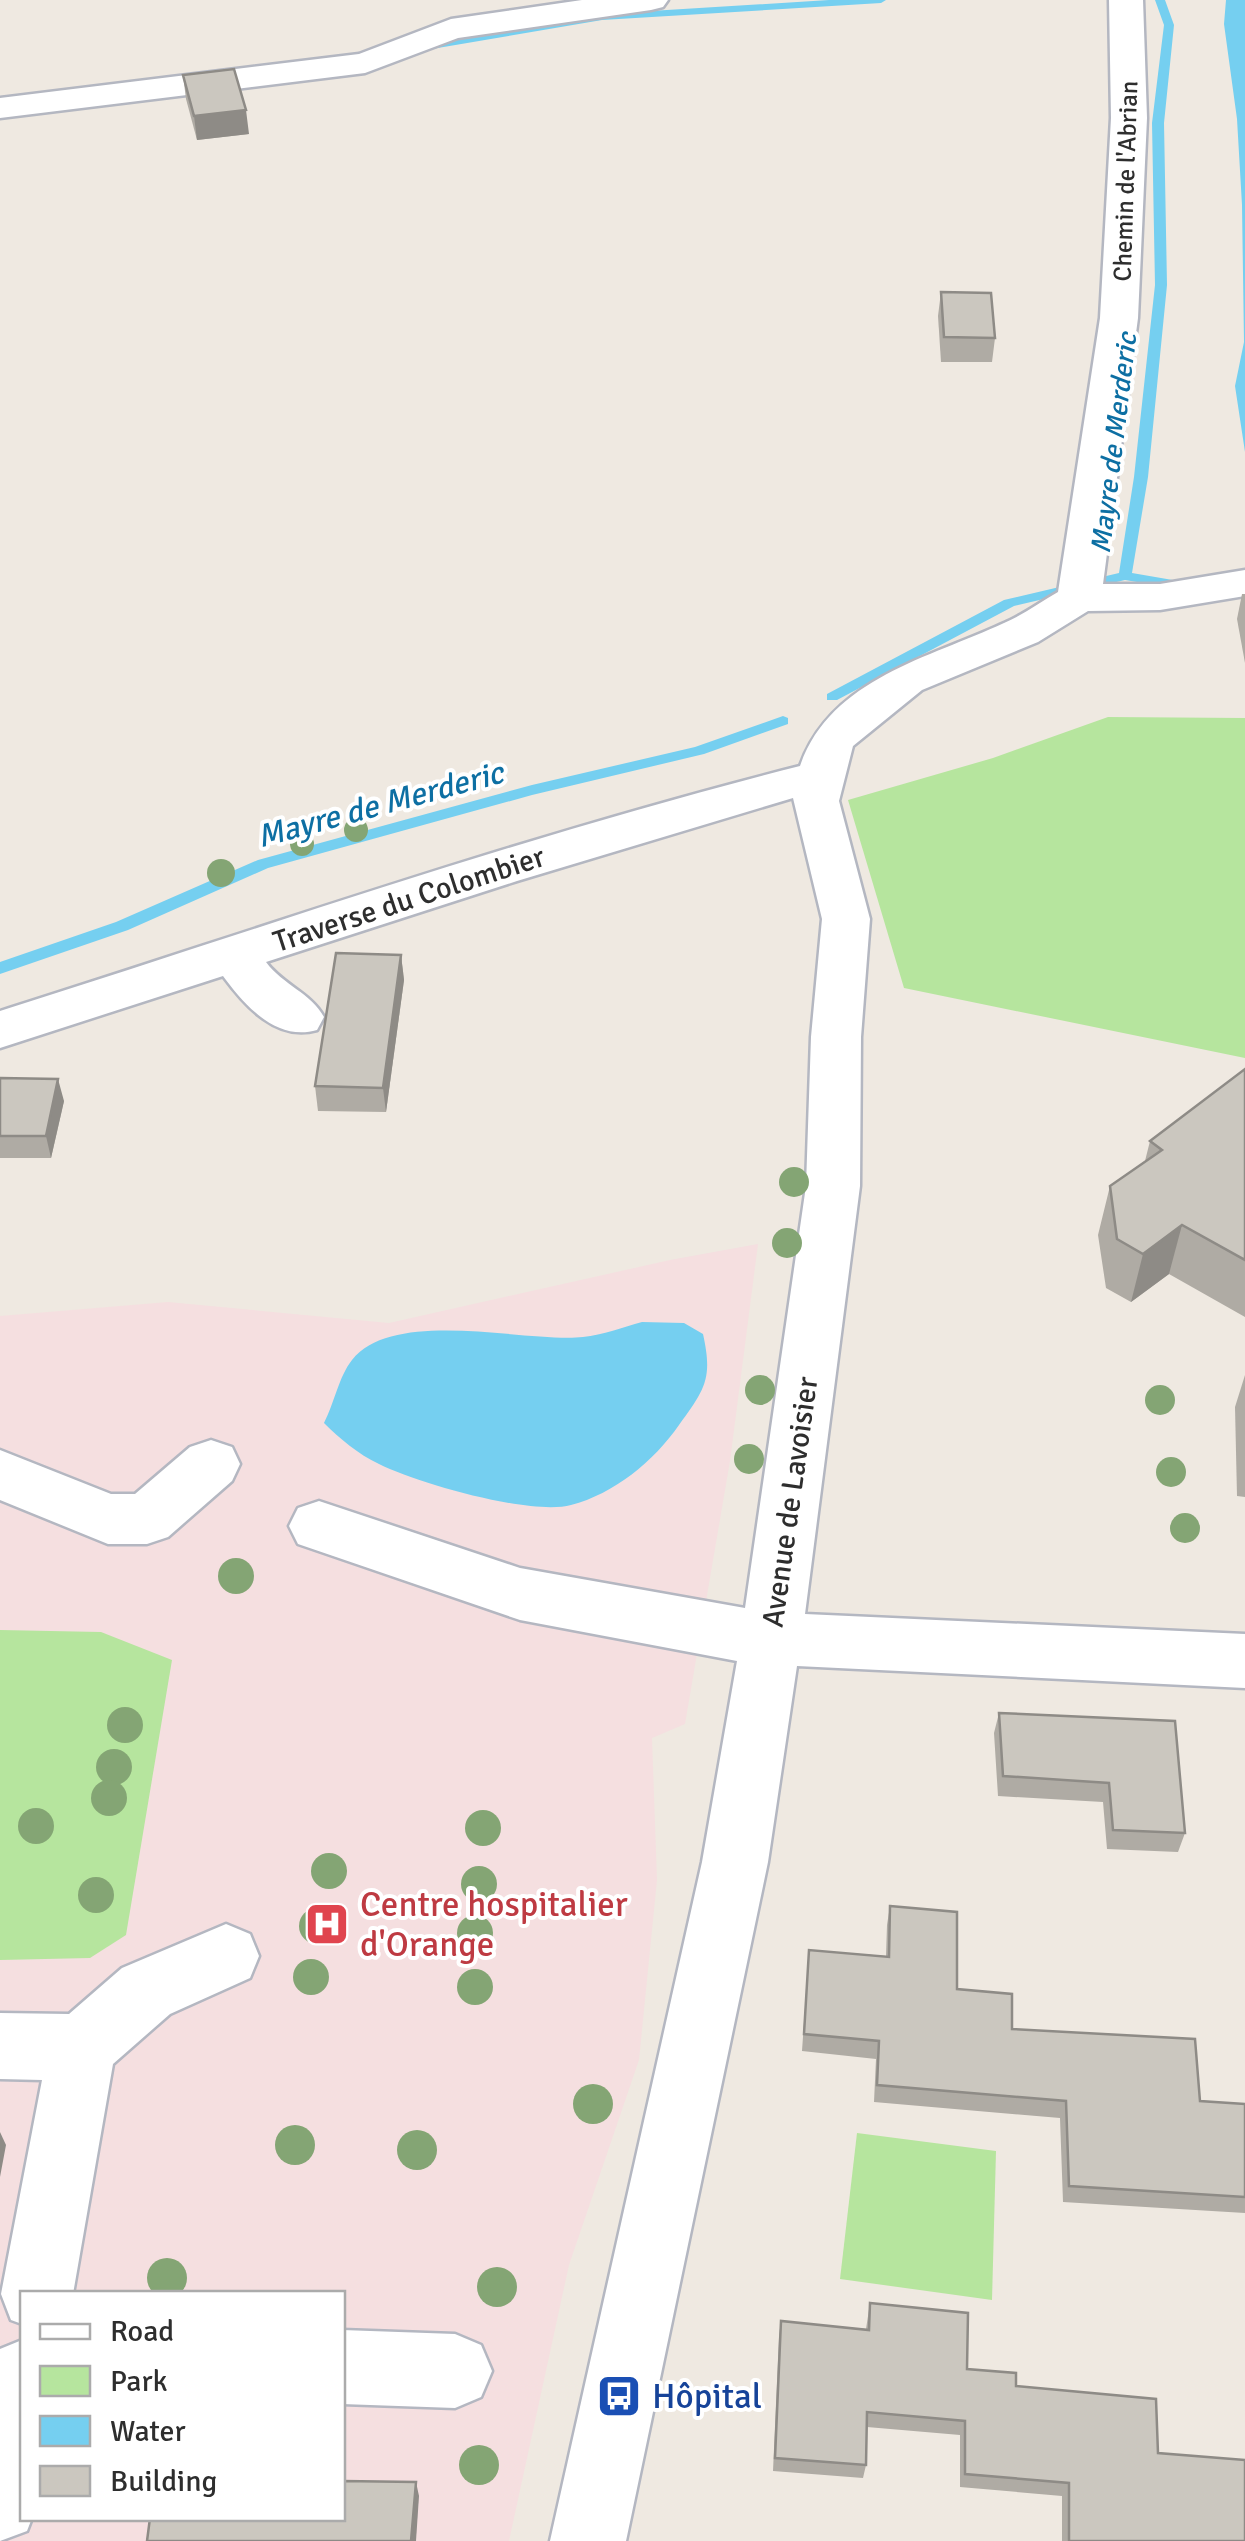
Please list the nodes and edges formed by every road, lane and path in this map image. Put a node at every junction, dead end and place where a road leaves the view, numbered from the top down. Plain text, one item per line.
1 (651, 0) edge
2 (1126, 0) edge
3 (0, 108) edge
4 (1236, 584) edge
5 (1080, 589) junction
6 (820, 776) junction
7 (234, 954) junction
8 (299, 1017) dead end
9 (0, 1030) edge
10 (212, 1464) dead end
11 (0, 1474) edge
12 (319, 1526) dead end
13 (771, 1638) junction
14 (1245, 1661) edge
15 (226, 1956) dead end
16 (0, 2046) edge
17 (82, 2046) junction
18 (39, 2291) edge
19 (345, 2367) edge
20 (456, 2371) dead end
21 (20, 2389) edge
22 (0, 2504) edge
23 (588, 2541) edge

1 - 3 street
2 - 5 street, Chemin de l'Abrian
4 - 5 street
5 - 6 street, Avenue de Lavoisier
6 - 7 street, Traverse du Colombier
6 - 13 street, Avenue de Lavoisier
7 - 8 street
7 - 9 street, Traverse du Colombier
10 - 11 street
12 - 13 street
13 - 14 street
13 - 23 street, Avenue de Lavoisier
15 - 17 street
16 - 17 street
17 - 18 street
19 - 20 street
21 - 22 street

